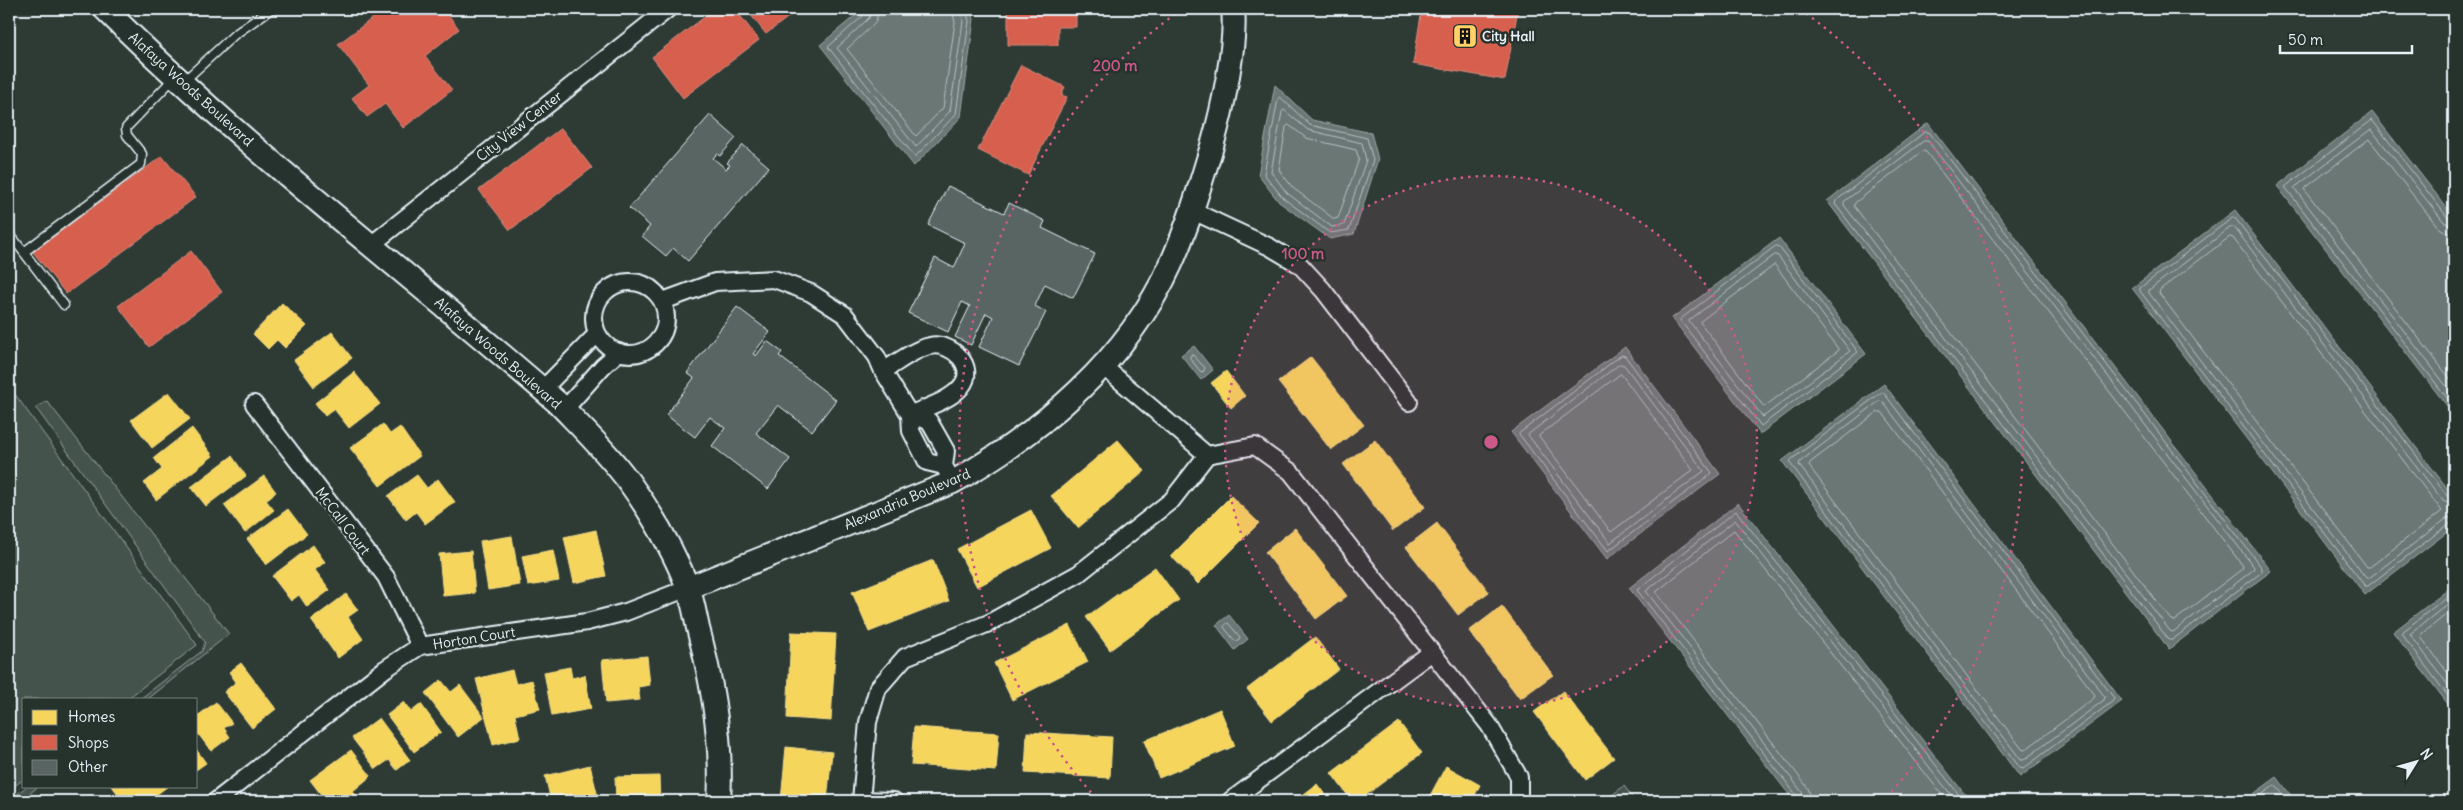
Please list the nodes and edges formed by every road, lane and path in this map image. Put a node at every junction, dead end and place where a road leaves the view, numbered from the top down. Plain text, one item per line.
1 (105, 9) edge
2 (271, 9) edge
3 (668, 9) edge
4 (1233, 9) edge
5 (179, 79) junction
6 (1193, 212) junction
7 (9, 233) edge
8 (371, 245) junction
9 (24, 252) junction
10 (663, 301) junction
11 (64, 305) dead end
12 (597, 334) junction
13 (619, 352) junction
14 (1103, 366) junction
15 (882, 371) junction
16 (542, 390) junction
17 (1409, 402) dead end
18 (254, 404) dead end
19 (564, 410) junction
20 (910, 415) junction
21 (1208, 455) junction
22 (948, 474) junction
23 (688, 588) junction
24 (420, 646) junction
25 (1432, 652) junction
26 (861, 800) edge
27 (216, 801) edge
28 (719, 801) edge
29 (894, 801) edge
30 (1230, 801) edge
31 (1519, 801) edge

1 - 5 street, Alafaya Woods Boulevard
2 - 5 lane
3 - 8 street, City View Center
4 - 6 street, Alexandria Boulevard
5 - 8 street, Alafaya Woods Boulevard
5 - 9 lane
6 - 14 street, Alexandria Boulevard
6 - 17 street
7 - 9 lane
8 - 16 street, Alafaya Woods Boulevard
9 - 11 lane
10 - 12 street
10 - 13 street
10 - 15 street
12 - 13 street
12 - 16 street
13 - 19 street
14 - 21 street
14 - 22 street, Alexandria Boulevard
15 - 20 street
15 - 20 street
16 - 19 street, Alafaya Woods Boulevard
18 - 24 street, McCall Court
19 - 23 street, Alafaya Woods Boulevard
20 - 22 street
21 - 25 street
21 - 26 street
22 - 23 street, Alexandria Boulevard
23 - 24 street, Horton Court
23 - 28 street, Alafaya Woods Boulevard
24 - 27 street, Horton Court
25 - 30 street
25 - 31 street
26 - 29 street

